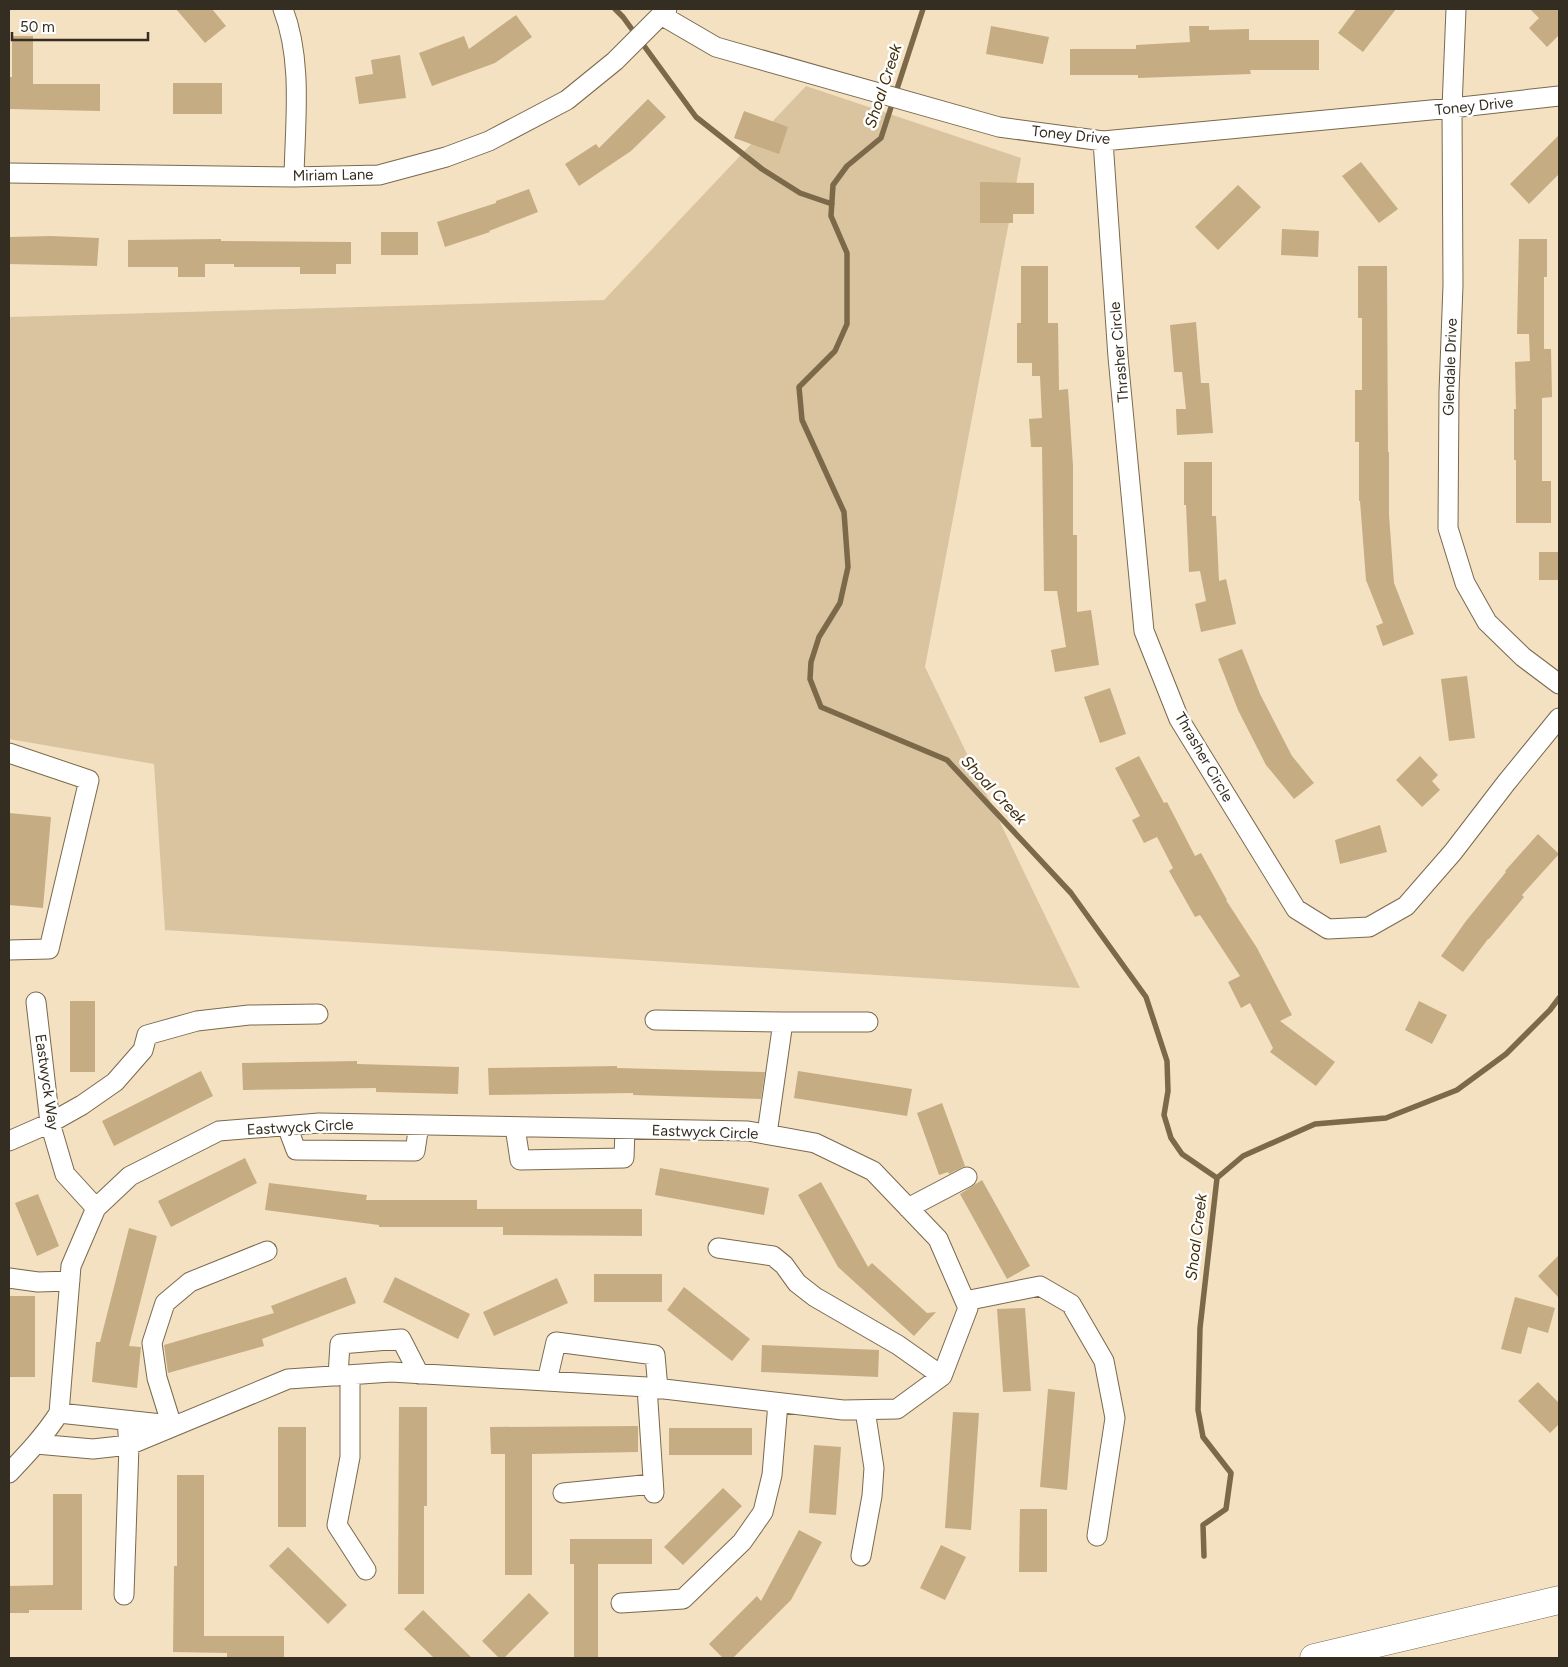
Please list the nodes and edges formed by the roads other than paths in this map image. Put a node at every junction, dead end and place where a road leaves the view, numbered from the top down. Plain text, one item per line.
1 (283, 9) edge
2 (1456, 9) edge
3 (664, 12) edge
4 (1559, 96) edge
5 (1452, 108) junction
6 (1103, 141) junction
7 (9, 172) edge
8 (294, 177) junction
9 (1559, 684) edge
10 (1559, 718) edge
11 (9, 753) edge
12 (9, 950) edge
13 (36, 1002) dead end
14 (318, 1014) dead end
15 (654, 1020) dead end
16 (782, 1022) junction
17 (868, 1022) dead end
18 (50, 1123) junction
19 (419, 1125) junction
20 (286, 1126) junction
21 (515, 1127) junction
22 (625, 1129) junction
23 (767, 1134) junction
24 (9, 1142) edge
25 (967, 1177) dead end
26 (96, 1208) junction
27 (908, 1208) junction
28 (718, 1248) dead end
29 (267, 1251) dead end
30 (9, 1278) edge
31 (70, 1281) junction
32 (965, 1301) junction
33 (419, 1374) junction
34 (344, 1375) junction
35 (942, 1376) junction
36 (547, 1381) junction
37 (652, 1388) junction
38 (778, 1403) junction
39 (865, 1410) junction
40 (59, 1413) junction
41 (127, 1421) junction
42 (172, 1426) junction
43 (36, 1444) junction
44 (129, 1445) junction
45 (9, 1473) edge
46 (563, 1493) dead end
47 (1097, 1536) dead end
48 (861, 1556) dead end
49 (366, 1570) dead end
50 (124, 1595) dead end
51 (1559, 1600) edge
52 (621, 1603) dead end
53 (1314, 1658) edge

1 - 8 street
2 - 5 street, Glendale Drive
3 - 6 street, Toney Drive
3 - 8 street, Miriam Lane
4 - 5 street, Toney Drive
5 - 6 street, Toney Drive
5 - 9 street, Glendale Drive
6 - 10 street, Thrasher Circle
7 - 8 street, Miriam Lane
11 - 12 street
13 - 18 street, Eastwyck Way
14 - 18 street
15 - 16 street
16 - 17 street
16 - 23 street
18 - 24 street
18 - 26 street, Eastwyck Way
19 - 20 street, Eastwyck Circle
19 - 20 street
19 - 21 street, Eastwyck Circle
20 - 26 street, Eastwyck Circle
21 - 22 street, Eastwyck Circle
21 - 22 street
22 - 23 street, Eastwyck Circle
23 - 27 street, Eastwyck Circle
25 - 27 street
26 - 31 street, Eastwyck Circle
27 - 32 street, Eastwyck Circle
28 - 35 street
29 - 42 street
30 - 31 street
31 - 40 street, Eastwyck Circle
32 - 35 street
32 - 47 street
33 - 34 street
33 - 34 street
33 - 36 street
34 - 42 street
34 - 49 street
35 - 39 street
36 - 37 street
36 - 37 street
37 - 38 street
37 - 46 street
38 - 39 street
38 - 52 street
39 - 48 street
40 - 41 street
40 - 43 street
41 - 42 street
41 - 44 street
42 - 44 street
43 - 44 street
43 - 45 street
44 - 50 street
51 - 53 highway

